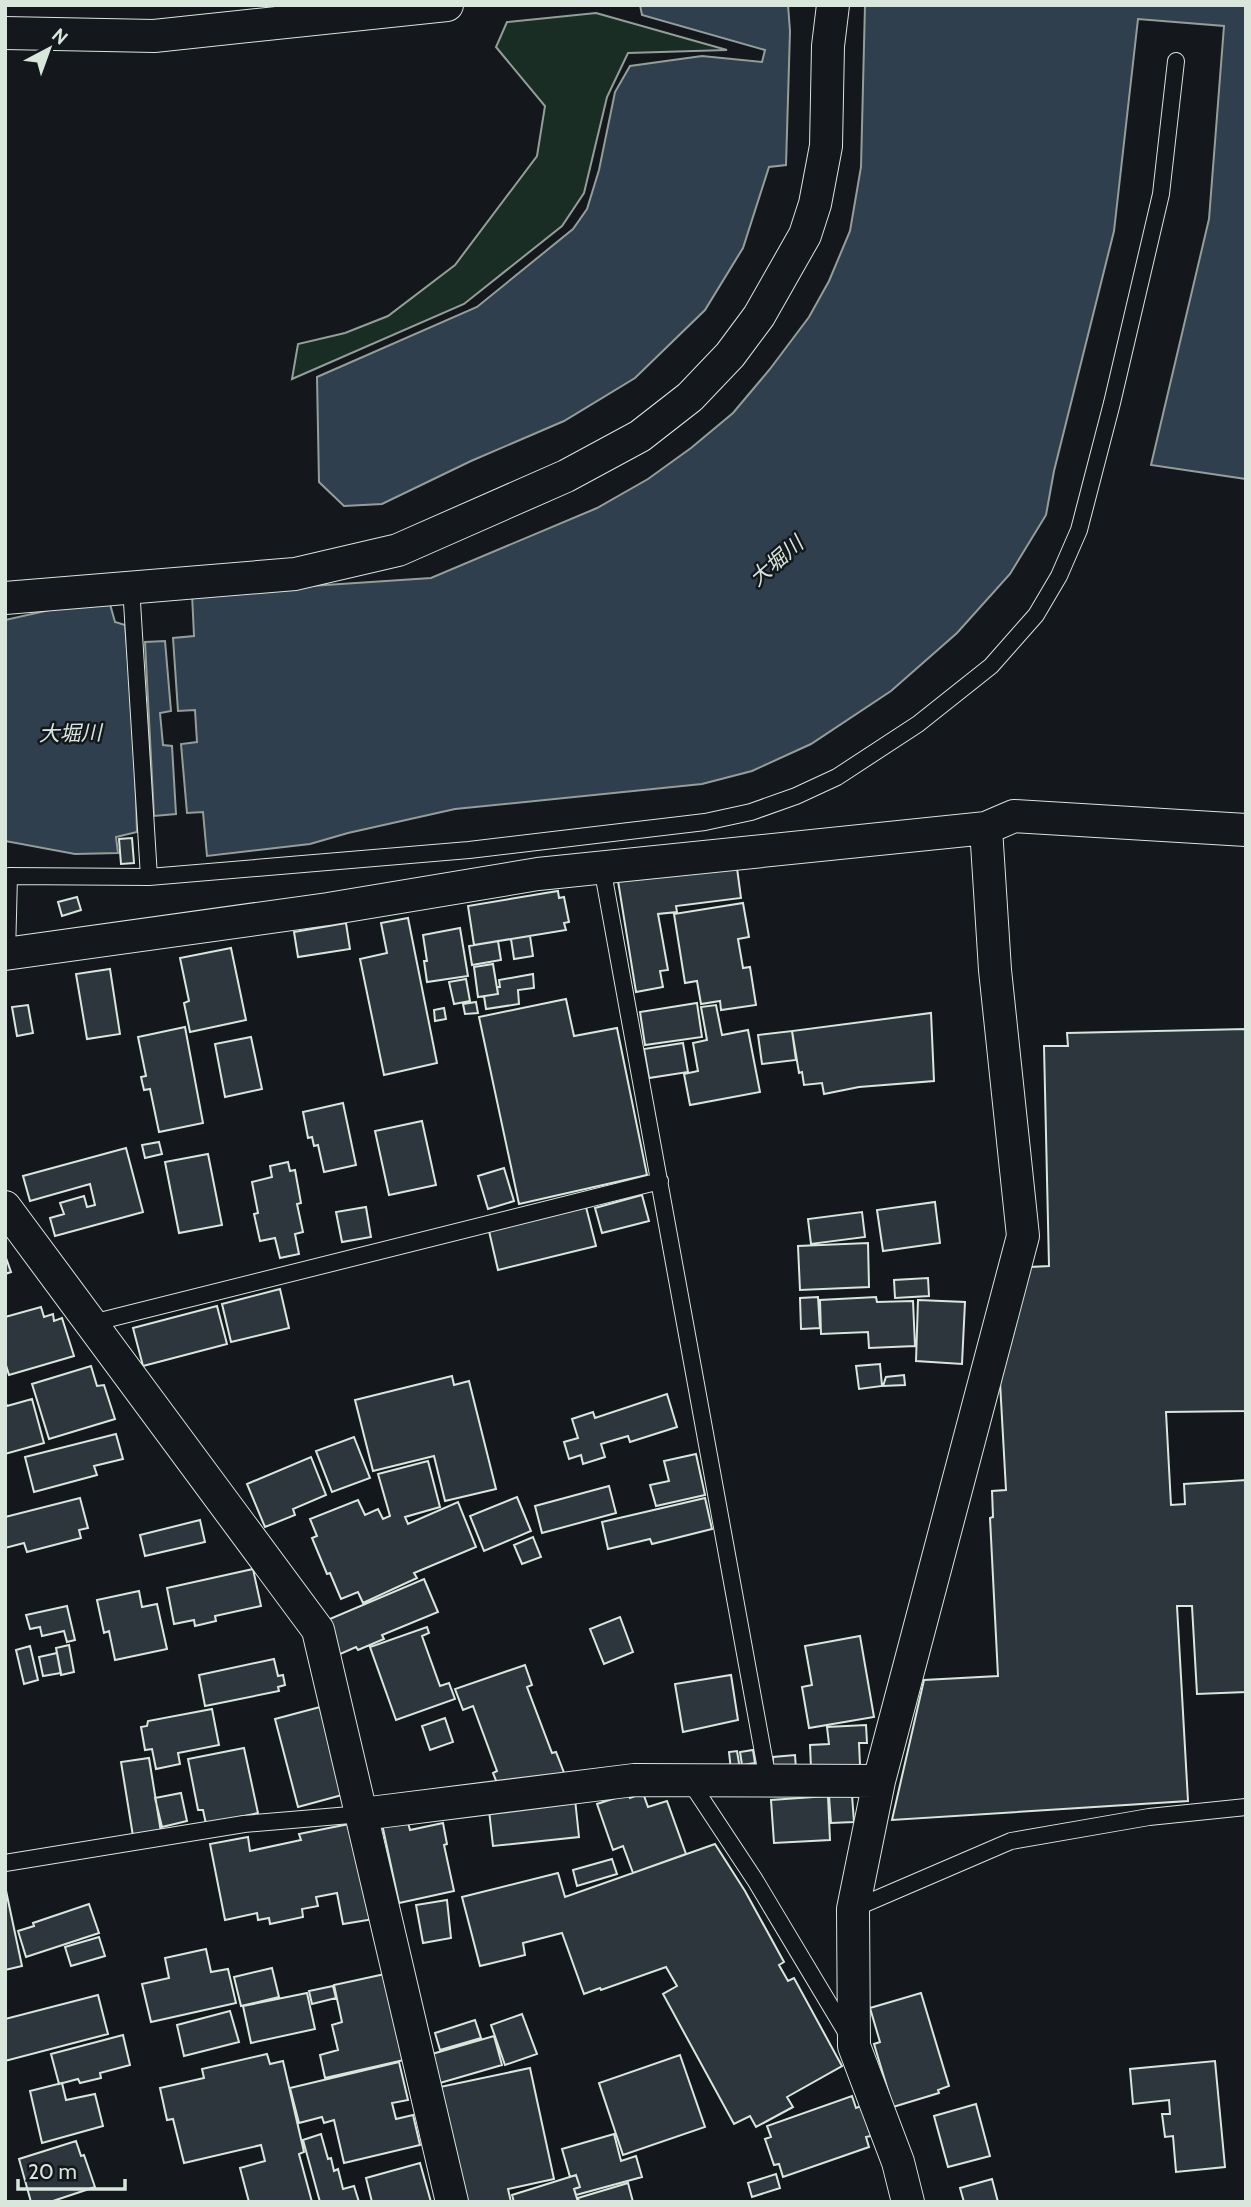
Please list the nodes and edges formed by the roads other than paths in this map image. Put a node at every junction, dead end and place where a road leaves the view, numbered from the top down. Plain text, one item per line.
1 (447, 5) edge
2 (832, 5) edge
3 (5, 33) edge
4 (1176, 61) dead end
5 (131, 586) junction
6 (5, 598) edge
7 (986, 828) junction
8 (1246, 830) edge
9 (603, 867) junction
10 (7, 876) edge
11 (149, 877) junction
12 (6, 954) edge
13 (660, 1181) junction
14 (5, 1207) edge
15 (92, 1323) junction
16 (689, 1780) junction
17 (768, 1780) junction
18 (879, 1781) junction
19 (1246, 1807) edge
20 (362, 1814) junction
21 (5, 1863) edge
22 (853, 1909) junction
23 (854, 2046) junction
24 (452, 2202) edge
25 (908, 2202) edge

1 - 3 street
2 - 5 street
4 - 11 lane
5 - 6 street
5 - 11 lane
7 - 8 street
7 - 9 street
7 - 18 street
9 - 12 street
9 - 13 lane
10 - 11 lane
10 - 12 lane
13 - 15 lane
13 - 17 lane
14 - 15 street
15 - 20 street
16 - 17 street
16 - 20 street
16 - 23 lane
17 - 18 street
18 - 22 street
19 - 22 lane
20 - 21 lane
20 - 24 street
22 - 23 street
23 - 25 street

